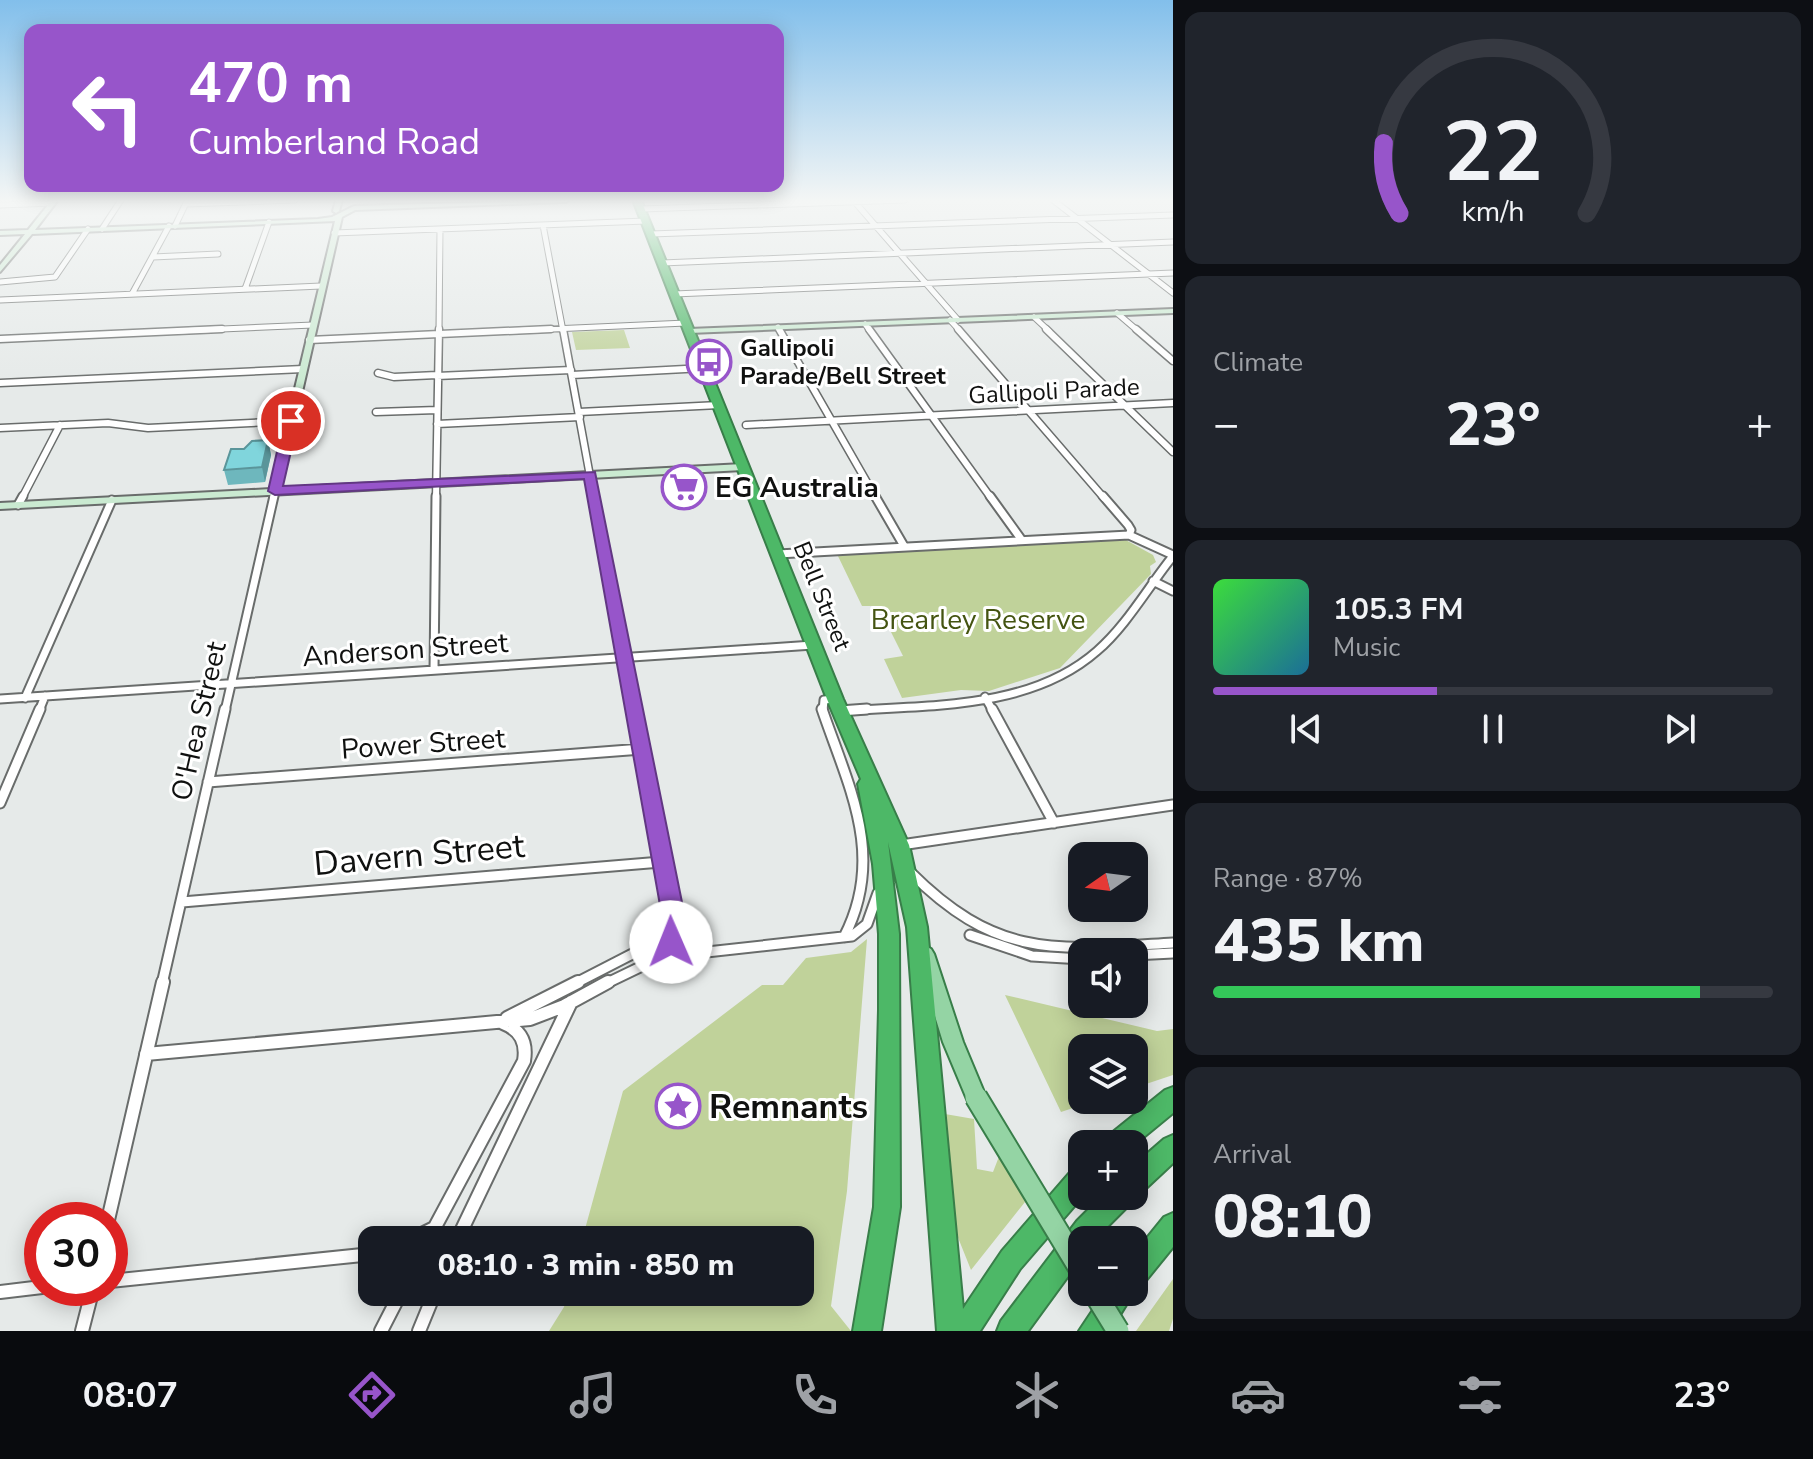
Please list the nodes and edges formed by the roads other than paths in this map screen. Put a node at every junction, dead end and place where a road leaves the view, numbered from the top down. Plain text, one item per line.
1 (66, 262) edge
2 (150, 262) edge
3 (255, 262) edge
4 (327, 262) edge
5 (439, 262) edge
6 (550, 262) edge
7 (683, 262) edge
8 (908, 262) edge
9 (1133, 262) edge
10 (662, 263) joint
11 (1173, 273) edge
12 (1149, 274) junction
13 (0, 282) edge
14 (926, 283) junction
15 (321, 286) junction
16 (245, 289) junction
17 (1173, 293) edge
18 (132, 294) junction
19 (674, 294) junction
20 (0, 300) edge
21 (1173, 311) edge
22 (1117, 313) junction
23 (1034, 317) junction
24 (954, 320) junction
25 (865, 324) junction
26 (313, 325) junction
27 (688, 327) junction
28 (778, 327) junction
29 (563, 329) junction
30 (438, 334) junction
31 (0, 339) edge
32 (309, 340) junction
33 (1173, 361) edge
34 (704, 368) junction
35 (303, 369) junction
36 (571, 372) junction
37 (378, 373) dead end
38 (437, 375) junction
39 (0, 383) edge
40 (1173, 403) edge
41 (719, 405) junction
42 (1125, 406) junction
43 (437, 410) junction
44 (1029, 411) junction
45 (376, 412) dead end
46 (580, 414) junction
47 (931, 416) junction
48 (291, 421) junction
49 (832, 421) junction
50 (437, 424) junction
51 (60, 425) junction
52 (746, 425) dead end
53 (0, 428) edge
54 (1173, 452) edge
55 (743, 467) junction
56 (590, 475) junction
57 (437, 483) junction
58 (275, 491) junction
59 (112, 500) junction
60 (18, 505) junction
61 (0, 506) edge
62 (1129, 535) junction
63 (1021, 539) junction
64 (904, 546) junction
65 (778, 554) junction
66 (1173, 556) edge
67 (1153, 581) junction
68 (1173, 591) edge
69 (814, 645) junction
70 (625, 657) junction
71 (434, 670) junction
72 (231, 683) junction
73 (45, 696) junction
74 (985, 697) junction
75 (25, 698) junction
76 (0, 699) edge
77 (838, 705) junction
78 (642, 749) junction
79 (208, 782) junction
80 (0, 803) edge
81 (1173, 805) edge
82 (1054, 823) junction
83 (895, 858) junction
84 (661, 862) junction
85 (182, 902) junction
86 (917, 927) junction
87 (970, 935) dead end
88 (838, 938) junction
89 (1173, 943) edge
90 (669, 950) junction
91 (1173, 953) edge
92 (1148, 954) edge
93 (1068, 958) edge
94 (571, 1002) junction
95 (491, 1022) junction
96 (146, 1054) junction
97 (1173, 1098) edge
98 (1134, 1130) edge
99 (1173, 1147) edge
100 (1148, 1169) edge
101 (1068, 1194) edge
102 (112, 1202) edge
103 (1106, 1210) edge
104 (436, 1226) edge
105 (464, 1226) edge
106 (1173, 1226) edge
107 (1068, 1249) edge
108 (358, 1255) edge
109 (1148, 1257) edge
110 (128, 1279) edge
111 (24, 1289) edge
112 (0, 1292) edge
113 (88, 1306) edge
114 (394, 1306) edge
115 (429, 1306) edge
116 (1103, 1306) edge
117 (1111, 1306) edge
118 (82, 1331) edge
119 (381, 1331) edge
120 (419, 1331) edge
121 (867, 1331) edge
122 (951, 1331) edge
123 (964, 1331) edge
124 (1011, 1331) edge
125 (1093, 1331) edge
126 (1118, 1331) edge

1 - 13 street
2 - 18 street
3 - 16 street
4 - 15 street, O'Hea Street
5 - 30 street
6 - 29 street
7 - 10 street
8 - 14 street
9 - 12 street
10 - 19 highway, Bell Street
11 - 12 street
12 - 14 street
12 - 17 street
14 - 19 street
14 - 24 street
15 - 16 street
15 - 26 street, O'Hea Street
16 - 18 street
18 - 20 street
19 - 27 highway, Bell Street
21 - 22 street
22 - 23 street
22 - 33 street
23 - 24 street
23 - 42 street
24 - 25 street
24 - 44 street
25 - 28 street
25 - 47 street
26 - 31 street
26 - 32 street, O'Hea Street
27 - 28 street
27 - 29 street
27 - 34 highway, Bell Street
28 - 49 street
29 - 30 street
29 - 36 street
30 - 32 street
30 - 38 street
32 - 35 street, O'Hea Street
34 - 36 street
34 - 41 highway, Bell Street
35 - 39 street
35 - 48 street, O'Hea Street
36 - 38 street
36 - 46 street
37 - 38 street
38 - 43 street
40 - 42 street, Gallipoli Parade
41 - 46 street
41 - 55 highway, Bell Street
42 - 44 street, Gallipoli Parade
42 - 54 street
43 - 45 street
43 - 50 street
44 - 47 street, Gallipoli Parade
44 - 62 street
46 - 50 street
46 - 56 street
47 - 49 street, Gallipoli Parade
47 - 63 street
48 - 51 street
48 - 58 street, O'Hea Street
49 - 52 street, Gallipoli Parade
49 - 64 street
50 - 57 street
51 - 53 street
51 - 60 street
55 - 56 street
55 - 65 highway, Bell Street
56 - 57 street
56 - 70 street
57 - 58 street
57 - 71 street
58 - 59 street
58 - 72 street, O'Hea Street
59 - 60 street
59 - 75 street
60 - 61 street
62 - 63 street
62 - 66 street
63 - 64 street
64 - 65 street
65 - 69 highway, Bell Street
66 - 67 street
67 - 68 street
67 - 74 street
69 - 70 street, Anderson Street
69 - 77 highway, Bell Street
70 - 71 street, Anderson Street
70 - 78 street
71 - 72 street, Anderson Street
72 - 73 street, Anderson Street
72 - 79 street, O'Hea Street
73 - 75 street, Anderson Street
73 - 80 street
74 - 77 street
74 - 82 street
75 - 76 street, Anderson Street
77 - 83 highway, Bell Street
77 - 88 street
78 - 79 street, Power Street
78 - 84 street
79 - 85 street, O'Hea Street
81 - 82 street
82 - 83 street
83 - 86 highway
83 - 88 street
83 - 89 street
83 - 121 highway
84 - 85 street, Davern Street
84 - 90 street
85 - 96 street, O'Hea Street
86 - 107 main road, bridge
86 - 122 highway
87 - 93 street
88 - 90 street
90 - 94 street
90 - 95 street
91 - 92 street
94 - 95 street
94 - 105 street
95 - 96 street
95 - 104 street
96 - 102 street, O'Hea Street
97 - 98 highway
99 - 100 highway
101 - 123 highway
103 - 124 highway
106 - 109 highway
108 - 110 street
111 - 112 street
113 - 118 street
114 - 119 street
115 - 120 street
116 - 126 main road, bridge
117 - 125 highway

